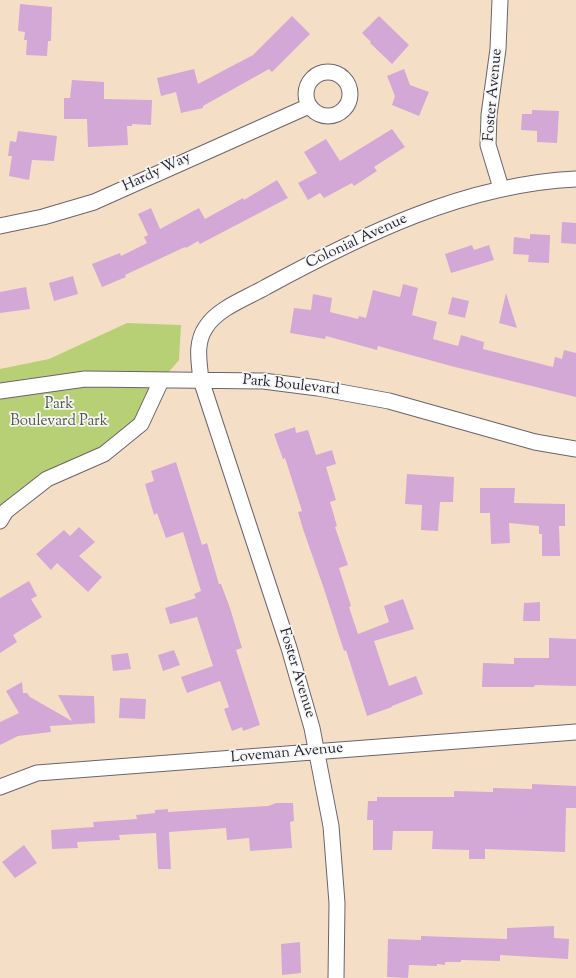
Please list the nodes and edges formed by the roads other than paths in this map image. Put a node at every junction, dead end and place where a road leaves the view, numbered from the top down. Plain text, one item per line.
1 (500, 0) edge
2 (309, 106) dead end
3 (576, 179) edge
4 (501, 188) junction
5 (0, 226) edge
6 (201, 380) junction
7 (161, 381) junction
8 (0, 391) edge
9 (576, 449) edge
10 (0, 521) edge
11 (576, 732) edge
12 (317, 751) junction
13 (0, 787) edge
14 (336, 978) edge

1 - 4 street, Foster Avenue
2 - 5 street, Hardy Way
3 - 4 street, Colonial Avenue
4 - 6 street, Colonial Avenue
6 - 7 street, Park Boulevard
6 - 9 street, Park Boulevard
6 - 12 street, Foster Avenue
7 - 8 street, Park Boulevard
7 - 10 street
11 - 12 street, Loveman Avenue
12 - 13 street, Loveman Avenue
12 - 14 street, Foster Avenue

